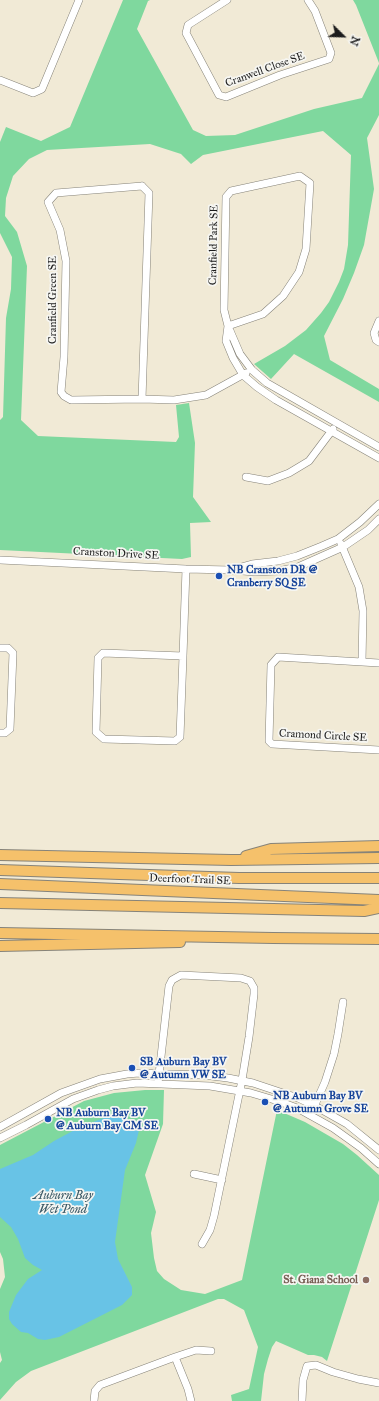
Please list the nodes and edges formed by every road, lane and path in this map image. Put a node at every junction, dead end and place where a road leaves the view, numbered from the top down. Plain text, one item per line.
1 (79, 0) edge
2 (227, 0) edge
3 (308, 0) edge
4 (0, 80) edge
5 (379, 321) edge
6 (228, 326) junction
7 (379, 342) edge
8 (252, 370) junction
9 (243, 375) junction
10 (142, 399) junction
11 (336, 424) junction
12 (331, 431) junction
13 (379, 447) edge
14 (379, 458) edge
15 (246, 477) dead end
16 (379, 504) edge
17 (379, 519) edge
18 (338, 539) junction
19 (343, 548) junction
20 (0, 560) edge
21 (186, 569) junction
22 (230, 570) junction
23 (0, 648) edge
24 (183, 656) junction
25 (362, 662) junction
26 (379, 664) edge
27 (0, 733) edge
28 (379, 750) edge
29 (379, 846) edge
30 (0, 855) edge
31 (379, 858) edge
32 (231, 860) junction
33 (0, 870) edge
34 (379, 878) edge
35 (0, 884) edge
36 (379, 900) edge
37 (0, 903) edge
38 (379, 908) edge
39 (0, 933) edge
40 (245, 937) junction
41 (379, 939) edge
42 (0, 946) edge
43 (343, 1002) dead end
44 (159, 1073) junction
45 (242, 1080) junction
46 (158, 1083) junction
47 (240, 1090) junction
48 (315, 1106) junction
49 (310, 1115) junction
50 (0, 1127) edge
51 (0, 1138) edge
52 (379, 1150) edge
53 (379, 1164) edge
54 (194, 1174) dead end
55 (222, 1180) junction
56 (202, 1244) dead end
57 (211, 1351) dead end
58 (174, 1357) junction
59 (379, 1383) edge
60 (94, 1401) edge
61 (191, 1401) edge
62 (302, 1401) edge

1 - 4 street
2 - 3 street, Cranwell Close SE
5 - 7 street
6 - 6 street, Cranfield Park SE
6 - 8 street, Cranfield Park SE
6 - 9 street, Cranfield Park SE
8 - 9 street, Cranfield Green SE
8 - 11 street, Cranfield Park SE
9 - 10 street, Cranfield Green SE
9 - 12 street, Cranfield Park SE
10 - 10 street, Cranfield Green SE
11 - 12 street
11 - 13 street, Cranfield Park SE
12 - 14 street, Cranfield Park SE
12 - 15 street
16 - 18 street, Cranston Drive SE
17 - 19 street, Cranston Drive SE
18 - 19 street
18 - 22 street, Cranston Drive SE
19 - 22 street, Cranston Drive SE
19 - 25 street
20 - 21 street, Cranston Drive SE
21 - 22 street, Cranston Drive SE
21 - 24 street
23 - 27 street
24 - 24 street
25 - 26 street, Cramond Circle SE
25 - 28 street, Cramond Circle SE
29 - 32 highway
30 - 32 highway, Deerfoot Trail SE
31 - 32 highway, Deerfoot Trail SE
33 - 34 highway
35 - 36 highway, Deerfoot Trail SE
37 - 38 highway
39 - 40 highway
40 - 41 highway
40 - 42 highway
43 - 48 street
44 - 45 street
44 - 45 street
44 - 46 street
44 - 50 street
45 - 47 street
45 - 48 street
46 - 47 street
46 - 51 street
47 - 49 street
47 - 55 street
48 - 49 street
48 - 52 street
49 - 53 street
54 - 55 street
55 - 56 street
57 - 58 street
58 - 60 street
58 - 61 street
59 - 62 street

